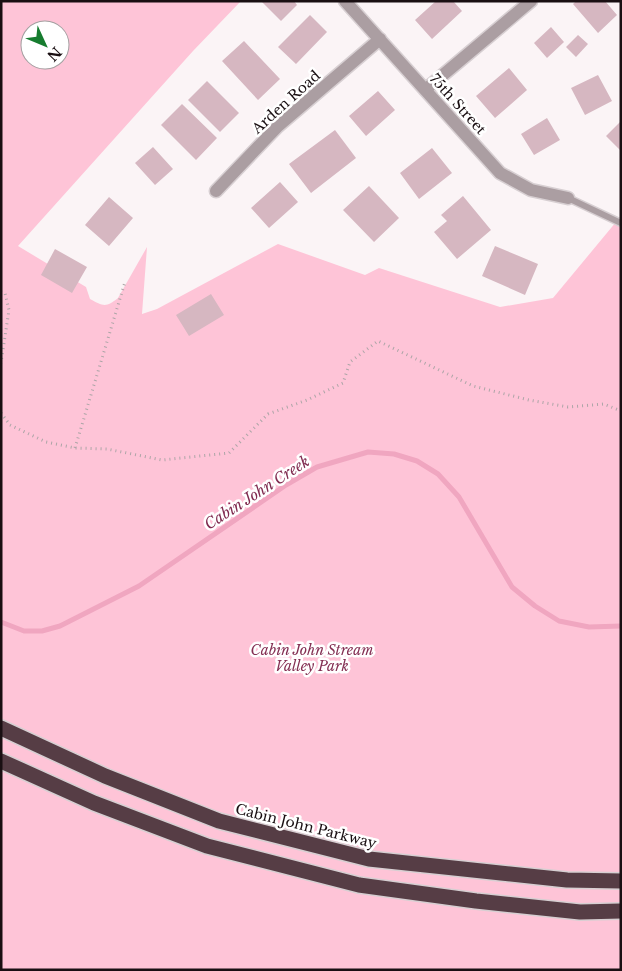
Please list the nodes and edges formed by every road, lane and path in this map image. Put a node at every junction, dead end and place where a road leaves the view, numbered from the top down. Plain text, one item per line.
1 (345, 1) edge
2 (531, 1) edge
3 (380, 40) junction
4 (425, 90) junction
5 (216, 191) dead end
6 (568, 198) joint
7 (621, 223) edge
8 (125, 282) dead end
9 (1, 292) edge
10 (1, 363) edge
11 (621, 411) edge
12 (1, 414) edge
13 (74, 448) junction
14 (1, 728) edge
15 (1, 760) edge
16 (621, 880) edge
17 (621, 911) edge

1 - 3 street, 75th Street
2 - 4 street
3 - 4 street, 75th Street
3 - 5 street, Arden Road
4 - 6 street, 75th Street
6 - 7 lane
8 - 13 path
9 - 10 path
11 - 13 path
12 - 13 path
14 - 16 highway, Cabin John Parkway
15 - 17 highway

